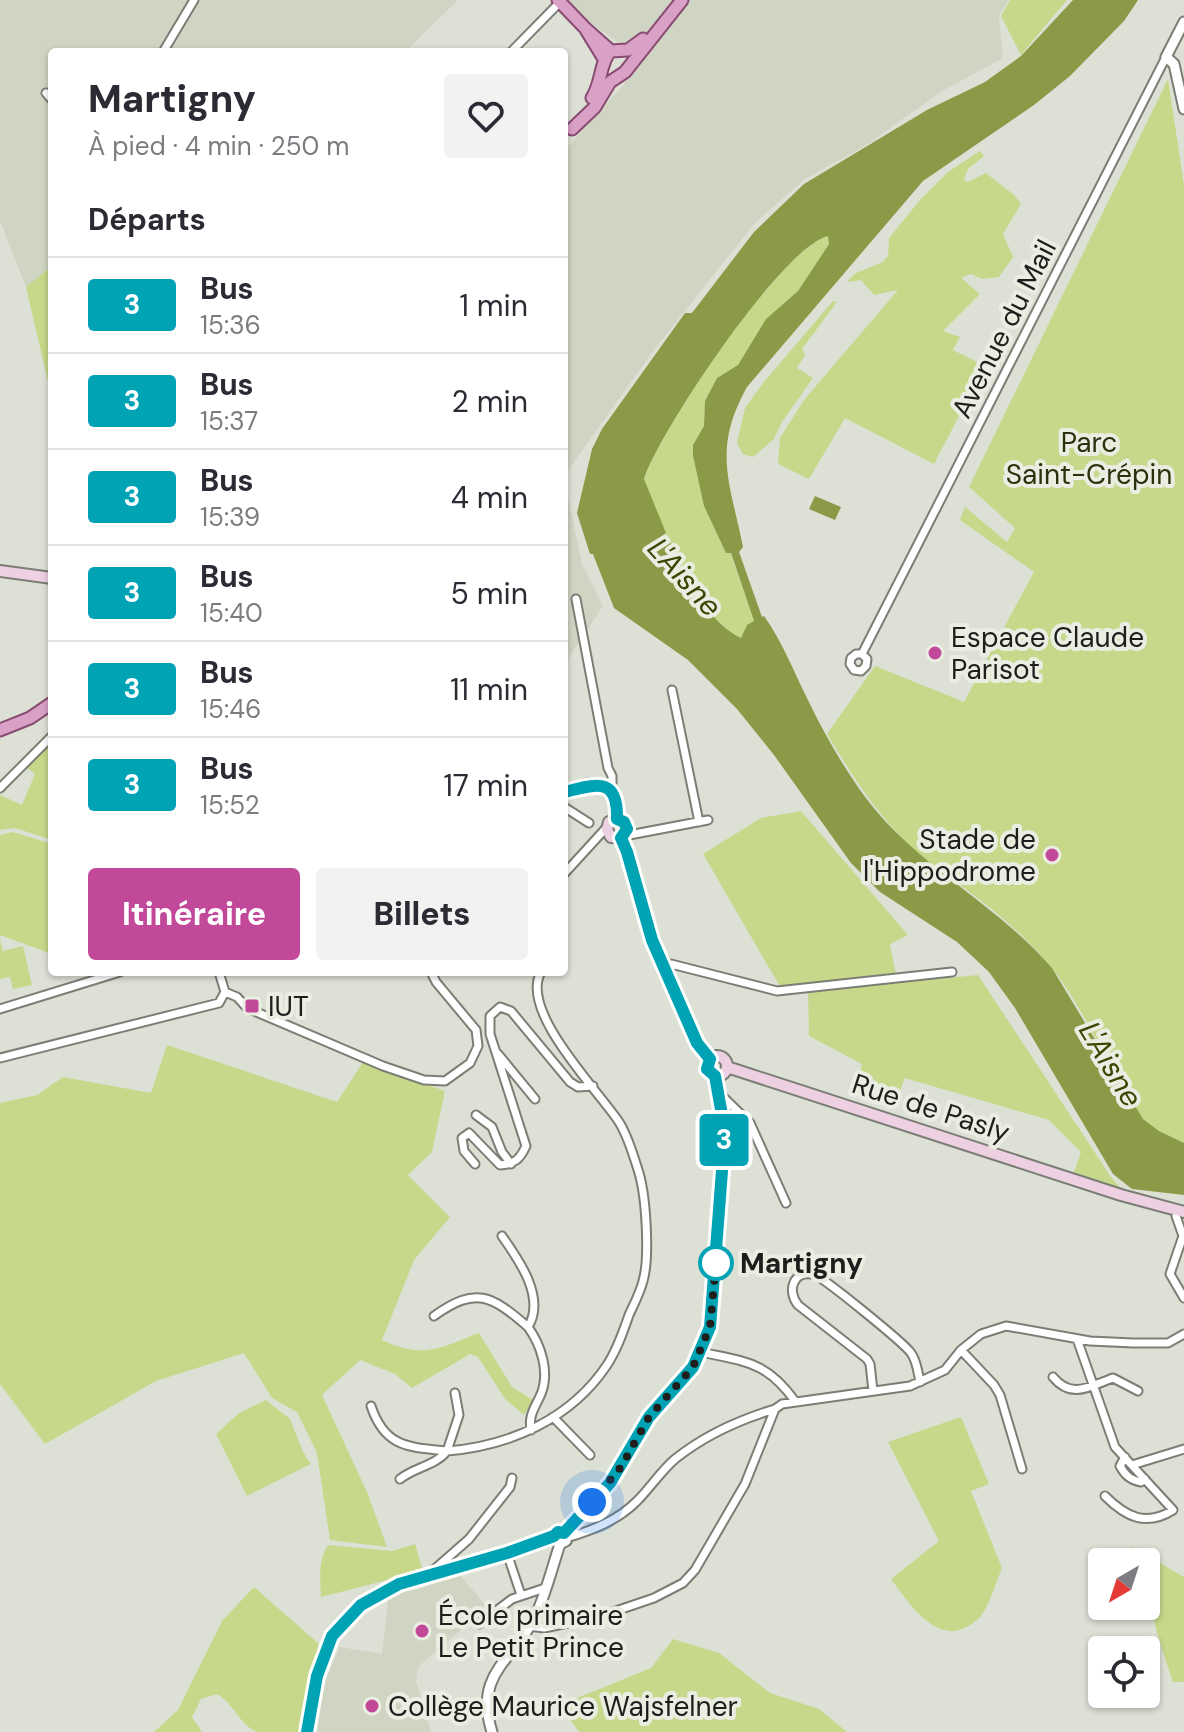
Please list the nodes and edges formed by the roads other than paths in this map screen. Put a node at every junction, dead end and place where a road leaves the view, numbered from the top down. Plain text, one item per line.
1 (194, 0) edge
2 (682, 0) edge
3 (559, 1) edge
4 (665, 20) junction
5 (1184, 22) edge
6 (165, 48) edge
7 (515, 48) edge
8 (610, 57) junction
9 (1166, 57) junction
10 (628, 65) junction
11 (618, 76) junction
12 (1184, 108) edge
13 (568, 133) edge
14 (0, 571) edge
15 (48, 577) edge
16 (576, 599) dead end
17 (862, 654) dead end
18 (672, 690) dead end
19 (48, 706) edge
20 (0, 730) edge
21 (48, 740) edge
22 (608, 768) junction
23 (599, 784) junction
24 (0, 788) edge
25 (568, 791) edge
26 (612, 791) junction
27 (568, 810) edge
28 (617, 819) junction
29 (708, 820) dead end
30 (699, 822) junction
31 (589, 823) dead end
32 (616, 835) junction
33 (568, 870) edge
34 (663, 965) junction
35 (952, 972) dead end
36 (107, 976) edge
37 (220, 976) edge
38 (433, 976) edge
39 (539, 976) edge
40 (225, 992) junction
41 (0, 1009) edge
42 (495, 1050) junction
43 (0, 1058) edge
44 (710, 1059) junction
45 (727, 1067) junction
46 (715, 1076) junction
47 (593, 1086) junction
48 (719, 1093) junction
49 (535, 1099) dead end
50 (476, 1115) dead end
51 (475, 1164) dead end
52 (511, 1164) junction
53 (786, 1203) dead end
54 (1181, 1216) edge
55 (502, 1236) dead end
56 (1182, 1244) edge
57 (1184, 1298) edge
58 (434, 1316) dead end
59 (528, 1327) junction
60 (1184, 1334) edge
61 (1077, 1339) junction
62 (961, 1350) junction
63 (701, 1352) junction
64 (1053, 1377) dead end
65 (920, 1382) junction
66 (1094, 1385) junction
67 (873, 1391) junction
68 (1138, 1391) dead end
69 (455, 1393) dead end
70 (795, 1401) junction
71 (371, 1406) dead end
72 (775, 1409) junction
73 (553, 1417) junction
74 (531, 1430) junction
75 (1184, 1449) edge
76 (447, 1451) junction
77 (590, 1455) dead end
78 (1125, 1457) junction
79 (1132, 1465) junction
80 (1022, 1469) dead end
81 (512, 1478) dead end
82 (400, 1479) dead end
83 (1145, 1479) junction
84 (1105, 1496) dead end
85 (1173, 1510) junction
86 (1184, 1513) edge
87 (561, 1538) junction
88 (507, 1553) junction
89 (428, 1576) junction
90 (545, 1588) junction
91 (521, 1595) junction
92 (479, 1624) dead end
93 (529, 1626) junction
94 (307, 1732) edge
95 (492, 1732) edge

1 - 6 street
2 - 4 main road
3 - 7 street
3 - 8 main road
4 - 8 main road
4 - 10 main road
5 - 9 street, Avenue du Mail
8 - 10 main road
8 - 11 main road
8 - 13 main road
9 - 12 street
9 - 17 street, Avenue du Mail
10 - 11 main road
11 - 13 main road
14 - 15 main road
16 - 22 street
18 - 30 street
19 - 20 main road
21 - 24 street
22 - 23 street
22 - 26 street
23 - 25 main road
23 - 26 main road
26 - 28 main road
27 - 31 street
28 - 32 main road
28 - 32 main road
29 - 30 street
30 - 32 street
32 - 33 street
32 - 34 main road
34 - 35 street
34 - 44 main road
36 - 41 street
37 - 40 street
38 - 40 street
39 - 47 street
40 - 43 street
42 - 47 street
42 - 49 street
42 - 52 street
44 - 45 main road
44 - 46 main road
45 - 46 main road
45 - 54 main road, Rue de Pasly
46 - 48 street
47 - 73 street
48 - 53 street
48 - 63 street
50 - 52 street
51 - 52 street
54 - 56 street
55 - 59 street
56 - 57 street
58 - 59 street
59 - 74 street
60 - 61 street
61 - 62 street
61 - 66 street
62 - 65 street
62 - 80 street
63 - 70 street
63 - 87 street
64 - 66 street
65 - 67 street
65 - 67 street
66 - 68 street
66 - 78 street
67 - 70 street
69 - 76 street
70 - 72 street
71 - 76 street
72 - 87 street
72 - 93 street
73 - 74 street
73 - 77 street
74 - 76 street
75 - 79 street
76 - 82 street
78 - 79 street
78 - 83 street
79 - 83 street
81 - 89 street
83 - 85 street
84 - 85 street
85 - 86 street
87 - 88 street
87 - 90 street
88 - 89 street
88 - 91 street
89 - 94 street
90 - 91 street
90 - 93 street
91 - 92 street
93 - 95 street

